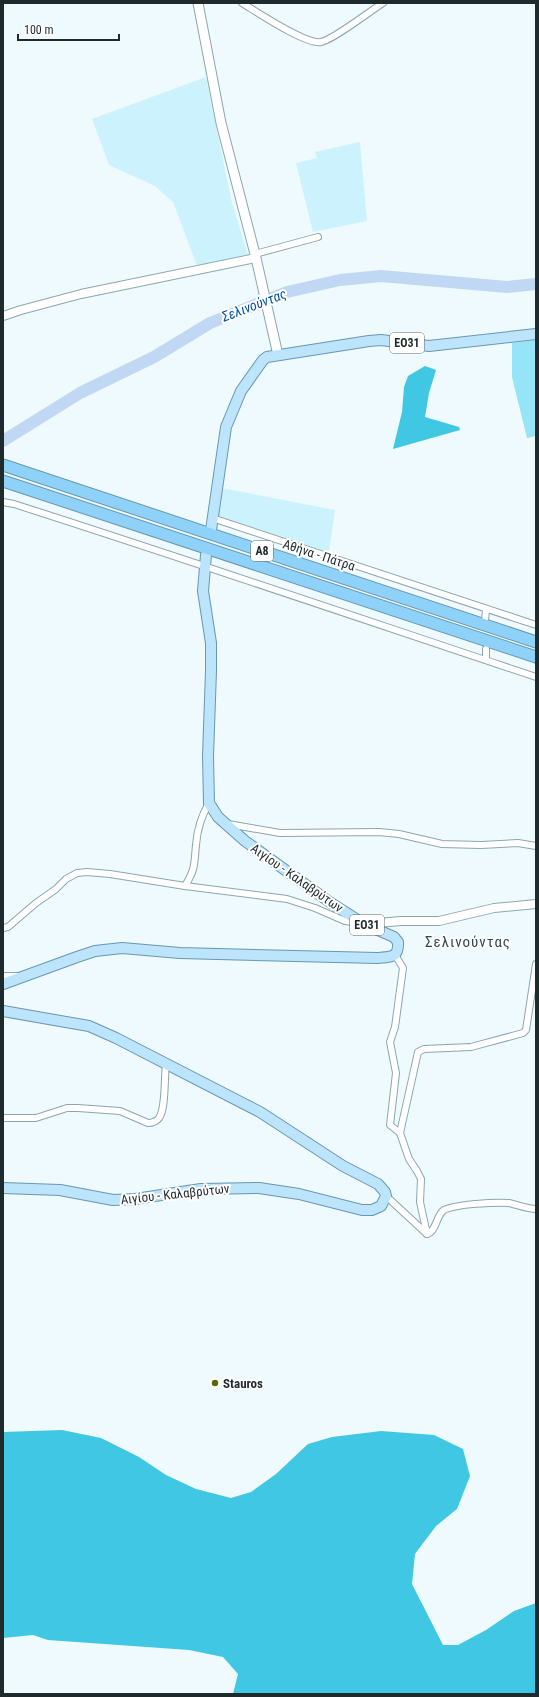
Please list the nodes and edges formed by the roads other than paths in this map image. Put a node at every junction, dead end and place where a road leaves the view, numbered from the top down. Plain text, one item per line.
1 (198, 3) edge
2 (242, 3) edge
3 (383, 3) edge
4 (318, 237) dead end
5 (256, 256) junction
6 (3, 316) edge
7 (536, 334) edge
8 (278, 355) junction
9 (3, 465) edge
10 (3, 481) edge
11 (3, 502) edge
12 (212, 518) junction
13 (212, 530) dead end
14 (206, 560) junction
15 (486, 608) junction
16 (485, 621) dead end
17 (536, 625) edge
18 (536, 642) edge
19 (486, 649) dead end
20 (536, 658) edge
21 (486, 660) junction
22 (536, 677) edge
23 (209, 803) junction
24 (226, 824) junction
25 (536, 846) edge
26 (185, 886) junction
27 (536, 904) edge
28 (364, 924) junction
29 (3, 928) edge
30 (396, 955) junction
31 (536, 964) edge
32 (3, 976) edge
33 (25, 976) junction
34 (3, 984) edge
35 (3, 1012) edge
36 (166, 1065) junction
37 (3, 1118) edge
38 (400, 1133) junction
39 (3, 1188) edge
40 (386, 1196) junction
41 (536, 1209) edge
42 (427, 1234) junction

1 - 5 main road
2 - 3 street
4 - 5 street
5 - 6 street
5 - 8 main road
7 - 8 main road, ΕΟ31
8 - 12 main road, ΕΟ31
9 - 18 highway, Αθήνα - Πάτρα / Α8
10 - 20 highway, Α8
11 - 14 street
12 - 13 main road, ΕΟ31
12 - 15 street
14 - 21 street
14 - 23 main road
15 - 16 street
15 - 17 street
19 - 21 street
21 - 22 street
23 - 24 main road, Αιγίου - Καλαβρύτων / ΕΟ31
23 - 26 street
24 - 25 street
24 - 28 main road, Αιγίου - Καλαβρύτων / ΕΟ31
26 - 28 street
26 - 29 street
27 - 28 street
28 - 30 main road, Αιγίου - Καλαβρύτων / ΕΟ31
30 - 33 main road
30 - 38 street
31 - 38 street
32 - 33 street
33 - 34 main road
35 - 36 main road
36 - 37 street
36 - 40 main road
38 - 42 street
39 - 40 main road, Αιγίου - Καλαβρύτων
40 - 42 street
41 - 42 street

